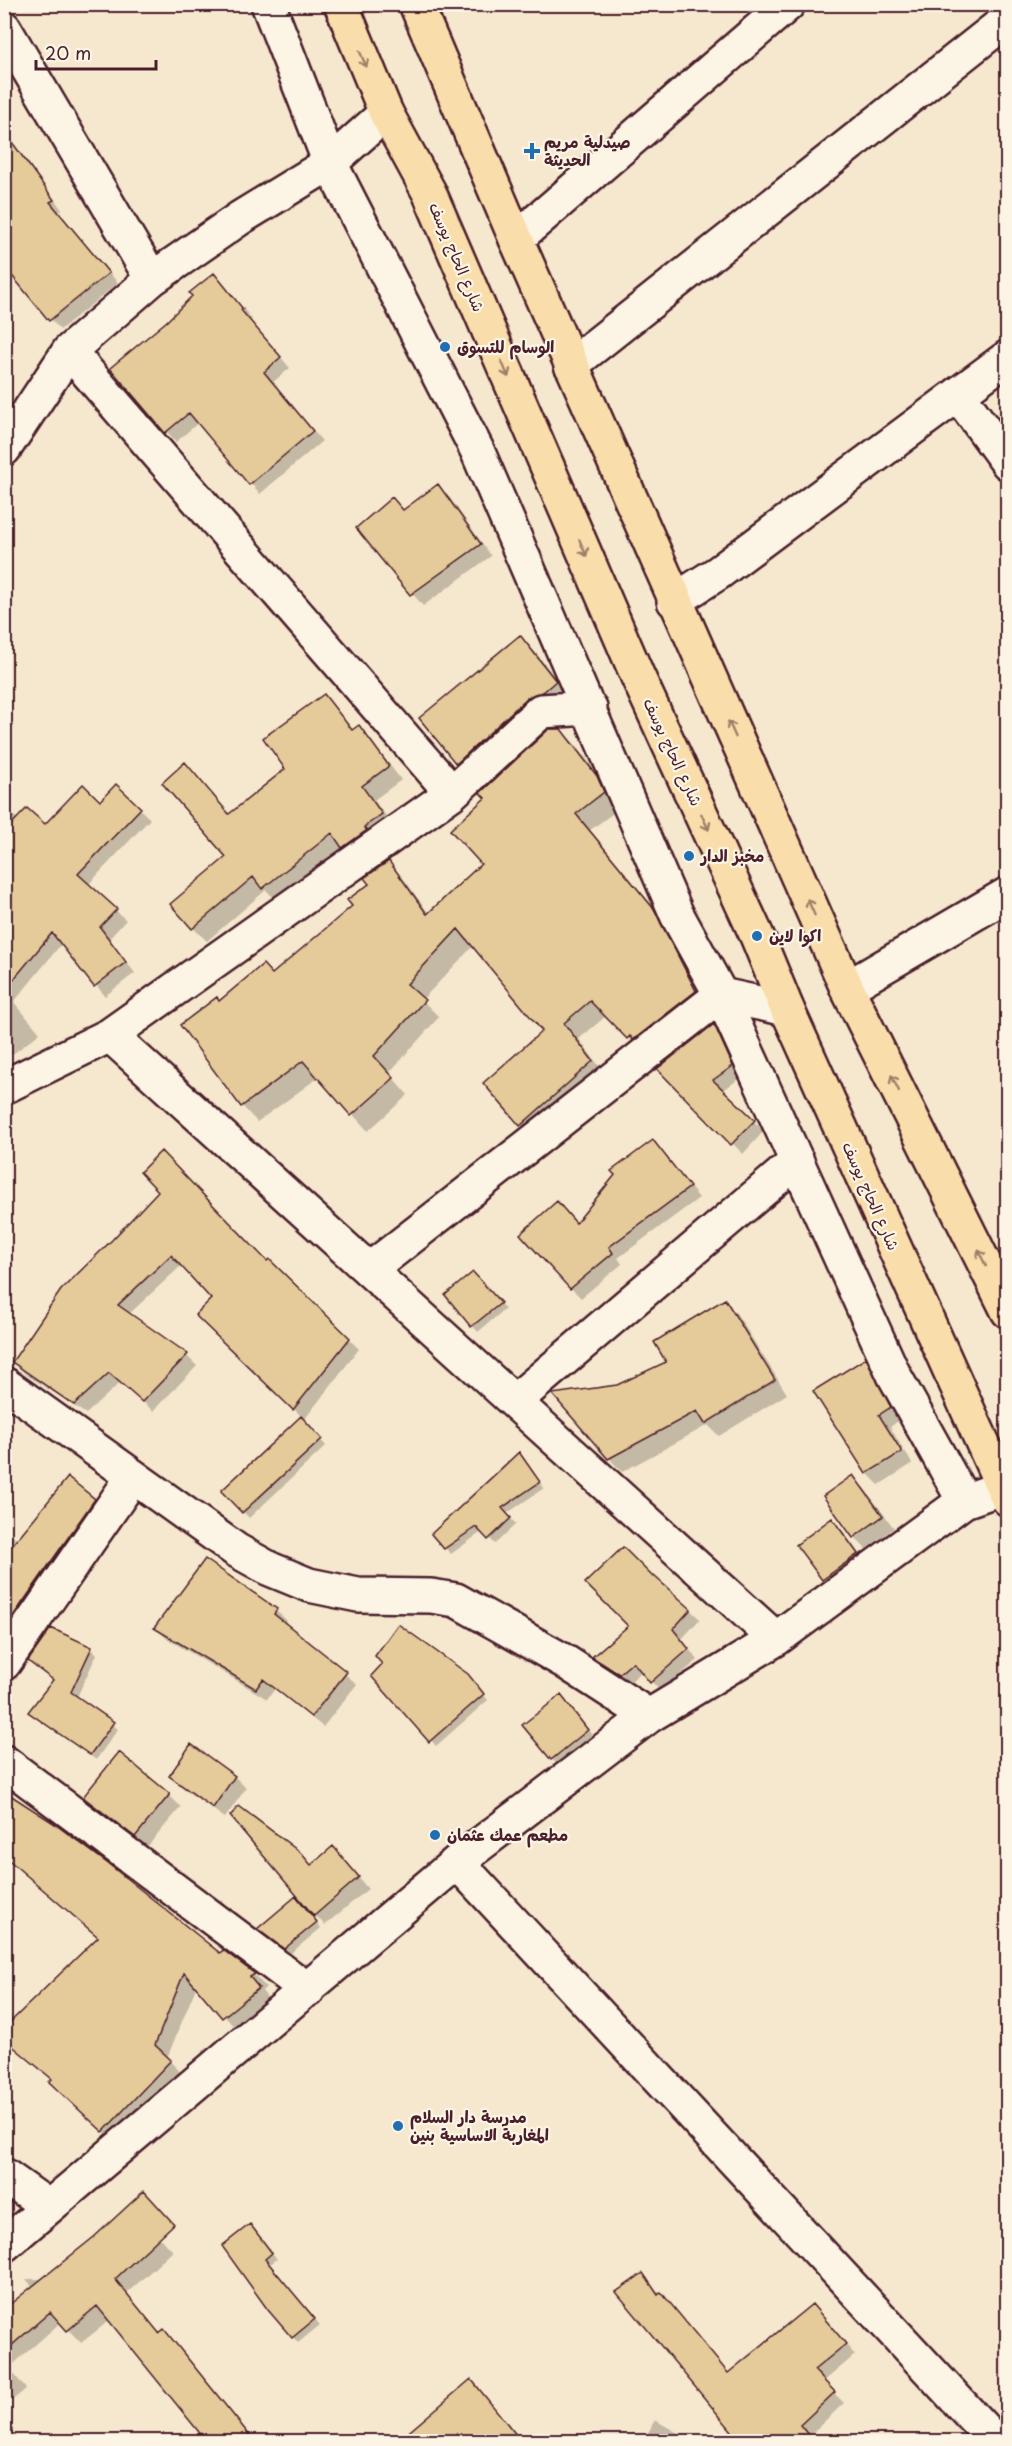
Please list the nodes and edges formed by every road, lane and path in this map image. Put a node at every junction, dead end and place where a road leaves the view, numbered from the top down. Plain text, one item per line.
1 (12, 4) edge
2 (268, 4) edge
3 (341, 4) edge
4 (416, 4) edge
5 (788, 4) edge
6 (4, 9) edge
7 (1008, 19) edge
8 (4, 28) edge
9 (386, 112) junction
10 (330, 163) junction
11 (516, 239) junction
12 (152, 279) junction
13 (69, 351) junction
14 (1008, 357) edge
15 (571, 365) junction
16 (958, 394) junction
17 (4, 449) edge
18 (1008, 464) edge
19 (674, 601) junction
20 (590, 708) junction
21 (452, 793) junction
22 (1008, 894) edge
23 (847, 988) junction
24 (721, 995) junction
25 (787, 1009) junction
26 (110, 1035) junction
27 (4, 1087) edge
28 (797, 1161) junction
29 (369, 1270) junction
30 (1004, 1296) edge
31 (4, 1384) edge
32 (516, 1400) junction
33 (133, 1477) junction
34 (1004, 1493) edge
35 (964, 1501) junction
36 (776, 1639) junction
37 (4, 1663) edge
38 (648, 1716) junction
39 (4, 1762) edge
40 (457, 1862) junction
41 (308, 1990) junction
42 (4, 2175) edge
43 (49, 2207) junction
44 (4, 2245) edge
45 (996, 2442) edge

1 - 6 street
2 - 10 street
3 -> 9 main road, شارع الحاج يوسف
4 - 11 main road
5 - 11 street
7 - 15 street
8 - 12 street
9 - 10 street
9 -> 25 main road, شارع الحاج يوسف
10 - 12 street
10 - 20 street
11 - 15 main road
12 - 13 street
13 - 17 street
13 - 21 street
14 - 16 street
15 - 19 main road
16 - 18 street
16 - 19 street
23 -> 19 main road
20 - 21 street
20 - 24 street
21 - 26 street
22 - 23 street
30 -> 23 main road
24 - 25 street
24 - 28 street
24 - 29 street
25 - 34 main road, شارع الحاج يوسف
26 - 27 street
26 - 29 street
28 - 32 street
28 - 35 street
29 - 32 street
31 - 33 street
32 - 36 street
33 - 37 street
33 - 38 street
34 - 35 street
35 - 36 street
36 - 38 street
38 - 40 street
39 - 41 street
40 - 41 street
40 - 45 street
41 - 43 street
42 - 43 street
43 - 44 street

